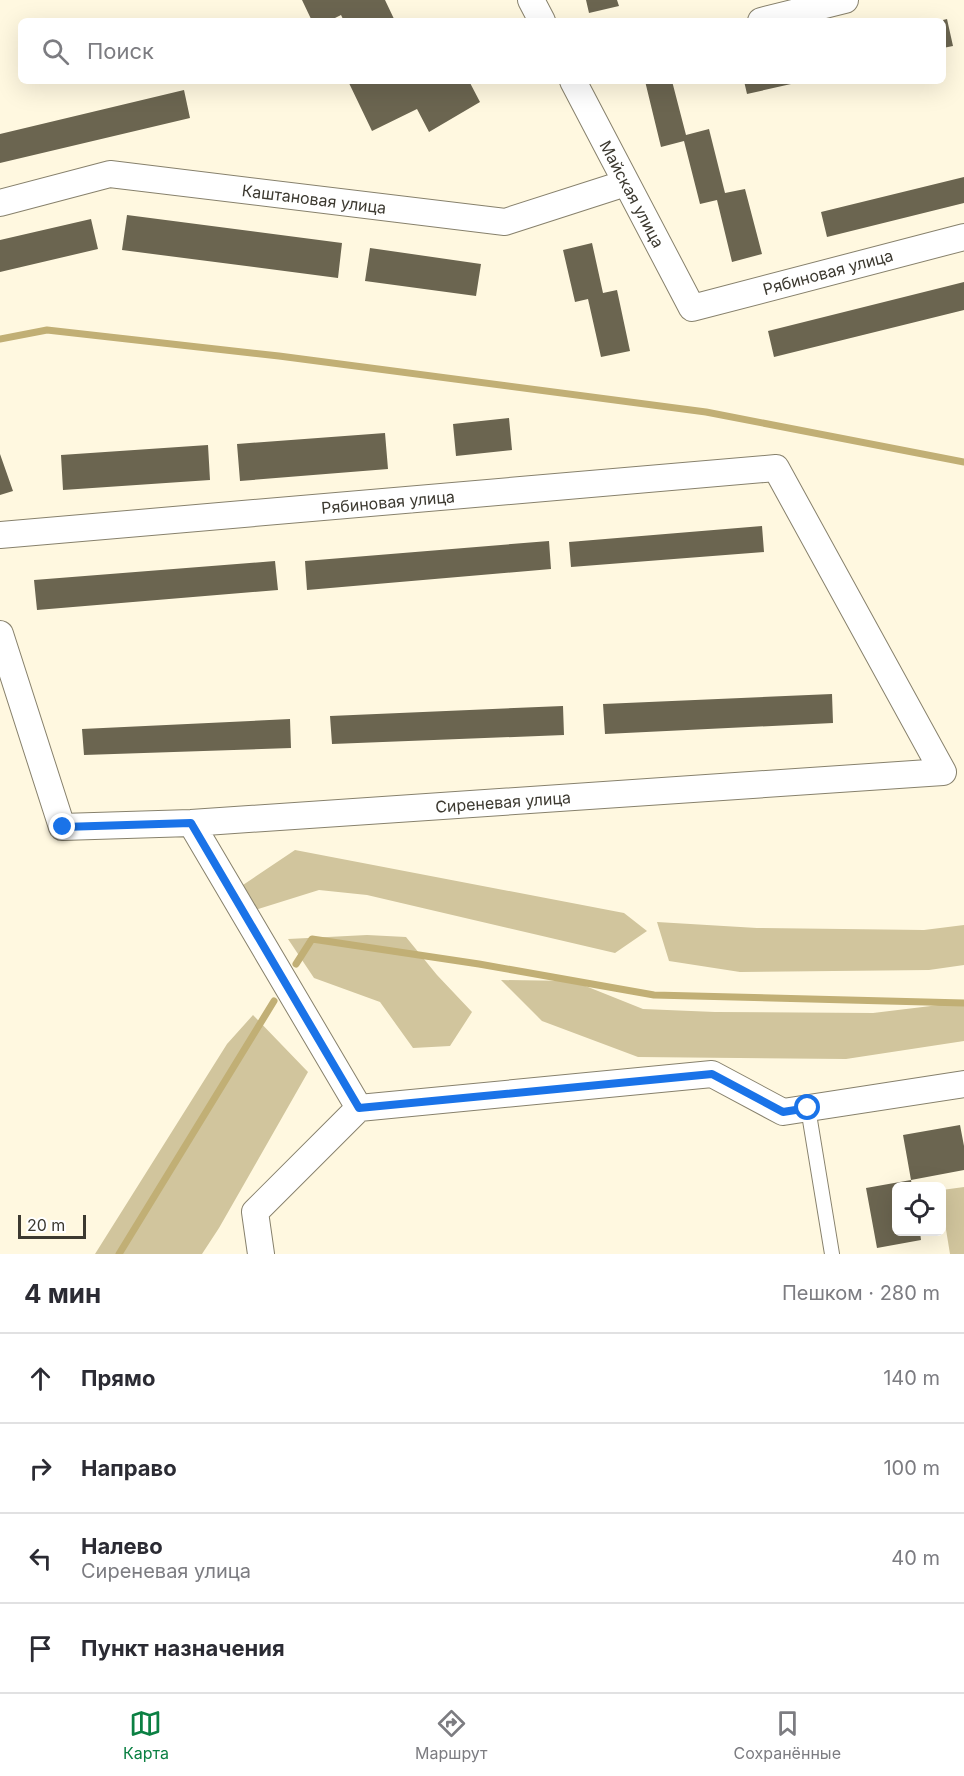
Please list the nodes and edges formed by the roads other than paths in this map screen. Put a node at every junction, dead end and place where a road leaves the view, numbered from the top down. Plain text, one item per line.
1 (531, 0) edge
2 (845, 0) edge
3 (540, 18) edge
4 (773, 18) edge
5 (575, 84) edge
6 (627, 183) junction
7 (0, 203) edge
8 (964, 237) edge
9 (692, 308) joint
10 (0, 535) edge
11 (0, 634) edge
12 (943, 772) joint
13 (191, 823) junction
14 (964, 1084) edge
15 (359, 1108) junction
16 (808, 1108) junction
17 (261, 1254) edge
18 (832, 1254) edge

1 - 3 street
2 - 4 street
5 - 6 street, Майская улица
6 - 7 street, Каштановая улица
6 - 9 street, Майская улица
8 - 9 street, Рябиновая улица
10 - 12 street, Рябиновая улица
11 - 13 street, Сиреневая улица
12 - 13 street, Сиреневая улица
13 - 15 street
14 - 16 street
15 - 16 street
15 - 17 street
16 - 18 lane

